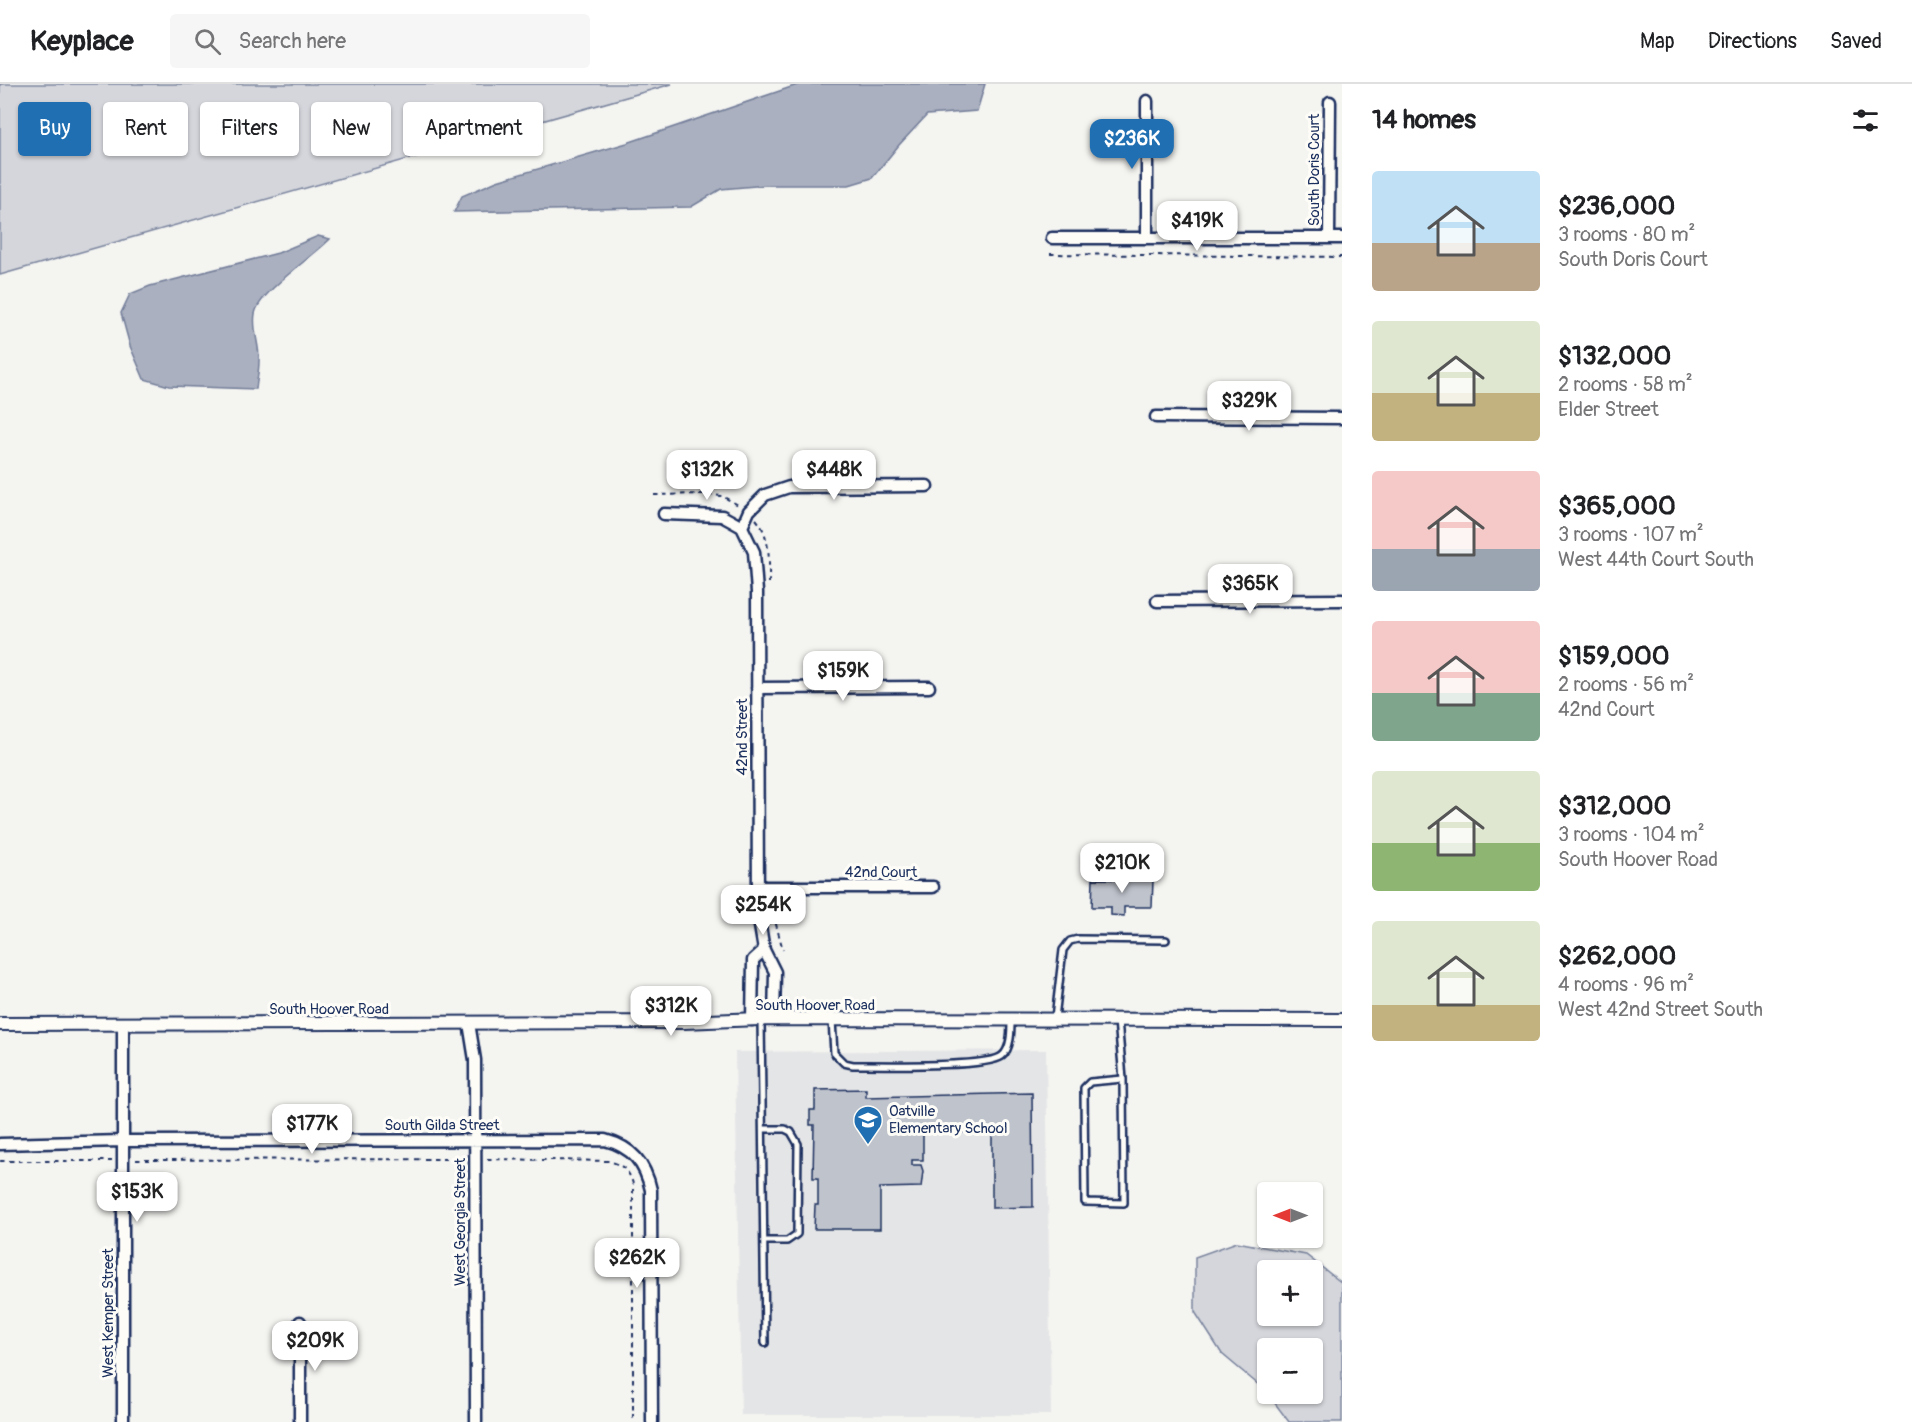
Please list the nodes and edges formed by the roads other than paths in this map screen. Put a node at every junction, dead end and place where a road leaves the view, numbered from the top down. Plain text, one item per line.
1 (1147, 101) dead end
2 (1330, 102) dead end
3 (1052, 238) dead end
4 (1147, 238) junction
5 (1329, 238) junction
6 (1342, 238) edge
7 (1156, 417) dead end
8 (1342, 418) edge
9 (927, 486) dead end
10 (664, 514) dead end
11 (742, 527) junction
12 (1342, 600) edge
13 (1157, 601) dead end
14 (929, 687) dead end
15 (757, 688) junction
16 (758, 887) junction
17 (933, 887) dead end
18 (1166, 940) dead end
19 (764, 950) junction
20 (762, 1019) junction
21 (832, 1020) junction
22 (1011, 1020) junction
23 (1055, 1020) junction
24 (1118, 1020) junction
25 (1342, 1020) edge
26 (469, 1023) junction
27 (0, 1024) edge
28 (123, 1024) junction
29 (1123, 1079) junction
30 (763, 1129) junction
31 (475, 1140) junction
32 (123, 1141) junction
33 (0, 1144) edge
34 (765, 1241) junction
35 (300, 1322) dead end
36 (765, 1343) dead end
37 (123, 1422) edge
38 (300, 1422) edge
39 (476, 1422) edge
40 (652, 1422) edge

1 - 4 street
2 - 5 street, South Doris Court
3 - 4 street
4 - 5 street
5 - 6 street
7 - 8 street
9 - 11 street
10 - 11 street
11 - 15 street, 42nd Street
12 - 13 street
14 - 15 street
15 - 16 street, 42nd Street
16 - 17 street, 42nd Court
16 - 19 street, 42nd Street
18 - 23 lane
19 - 20 street, 42nd Street
19 - 20 street
20 - 21 street, South Hoover Road
20 - 26 street, South Hoover Road
20 - 30 lane
21 - 22 street, South Hoover Road
21 - 22 lane
22 - 23 street, South Hoover Road
23 - 24 street, South Hoover Road
24 - 25 street, South Hoover Road
24 - 29 lane
26 - 28 street, South Hoover Road
26 - 31 street, West Georgia Street
27 - 28 street, South Hoover Road
28 - 32 street, West Kemper Street
29 - 29 lane
30 - 34 lane
30 - 34 lane
31 - 32 street, South Gilda Street
31 - 39 street, West Georgia Street
31 - 40 street, South Gilda Street
32 - 33 street, South Gilda Street
32 - 37 street, West Kemper Street
34 - 36 lane
35 - 38 street

